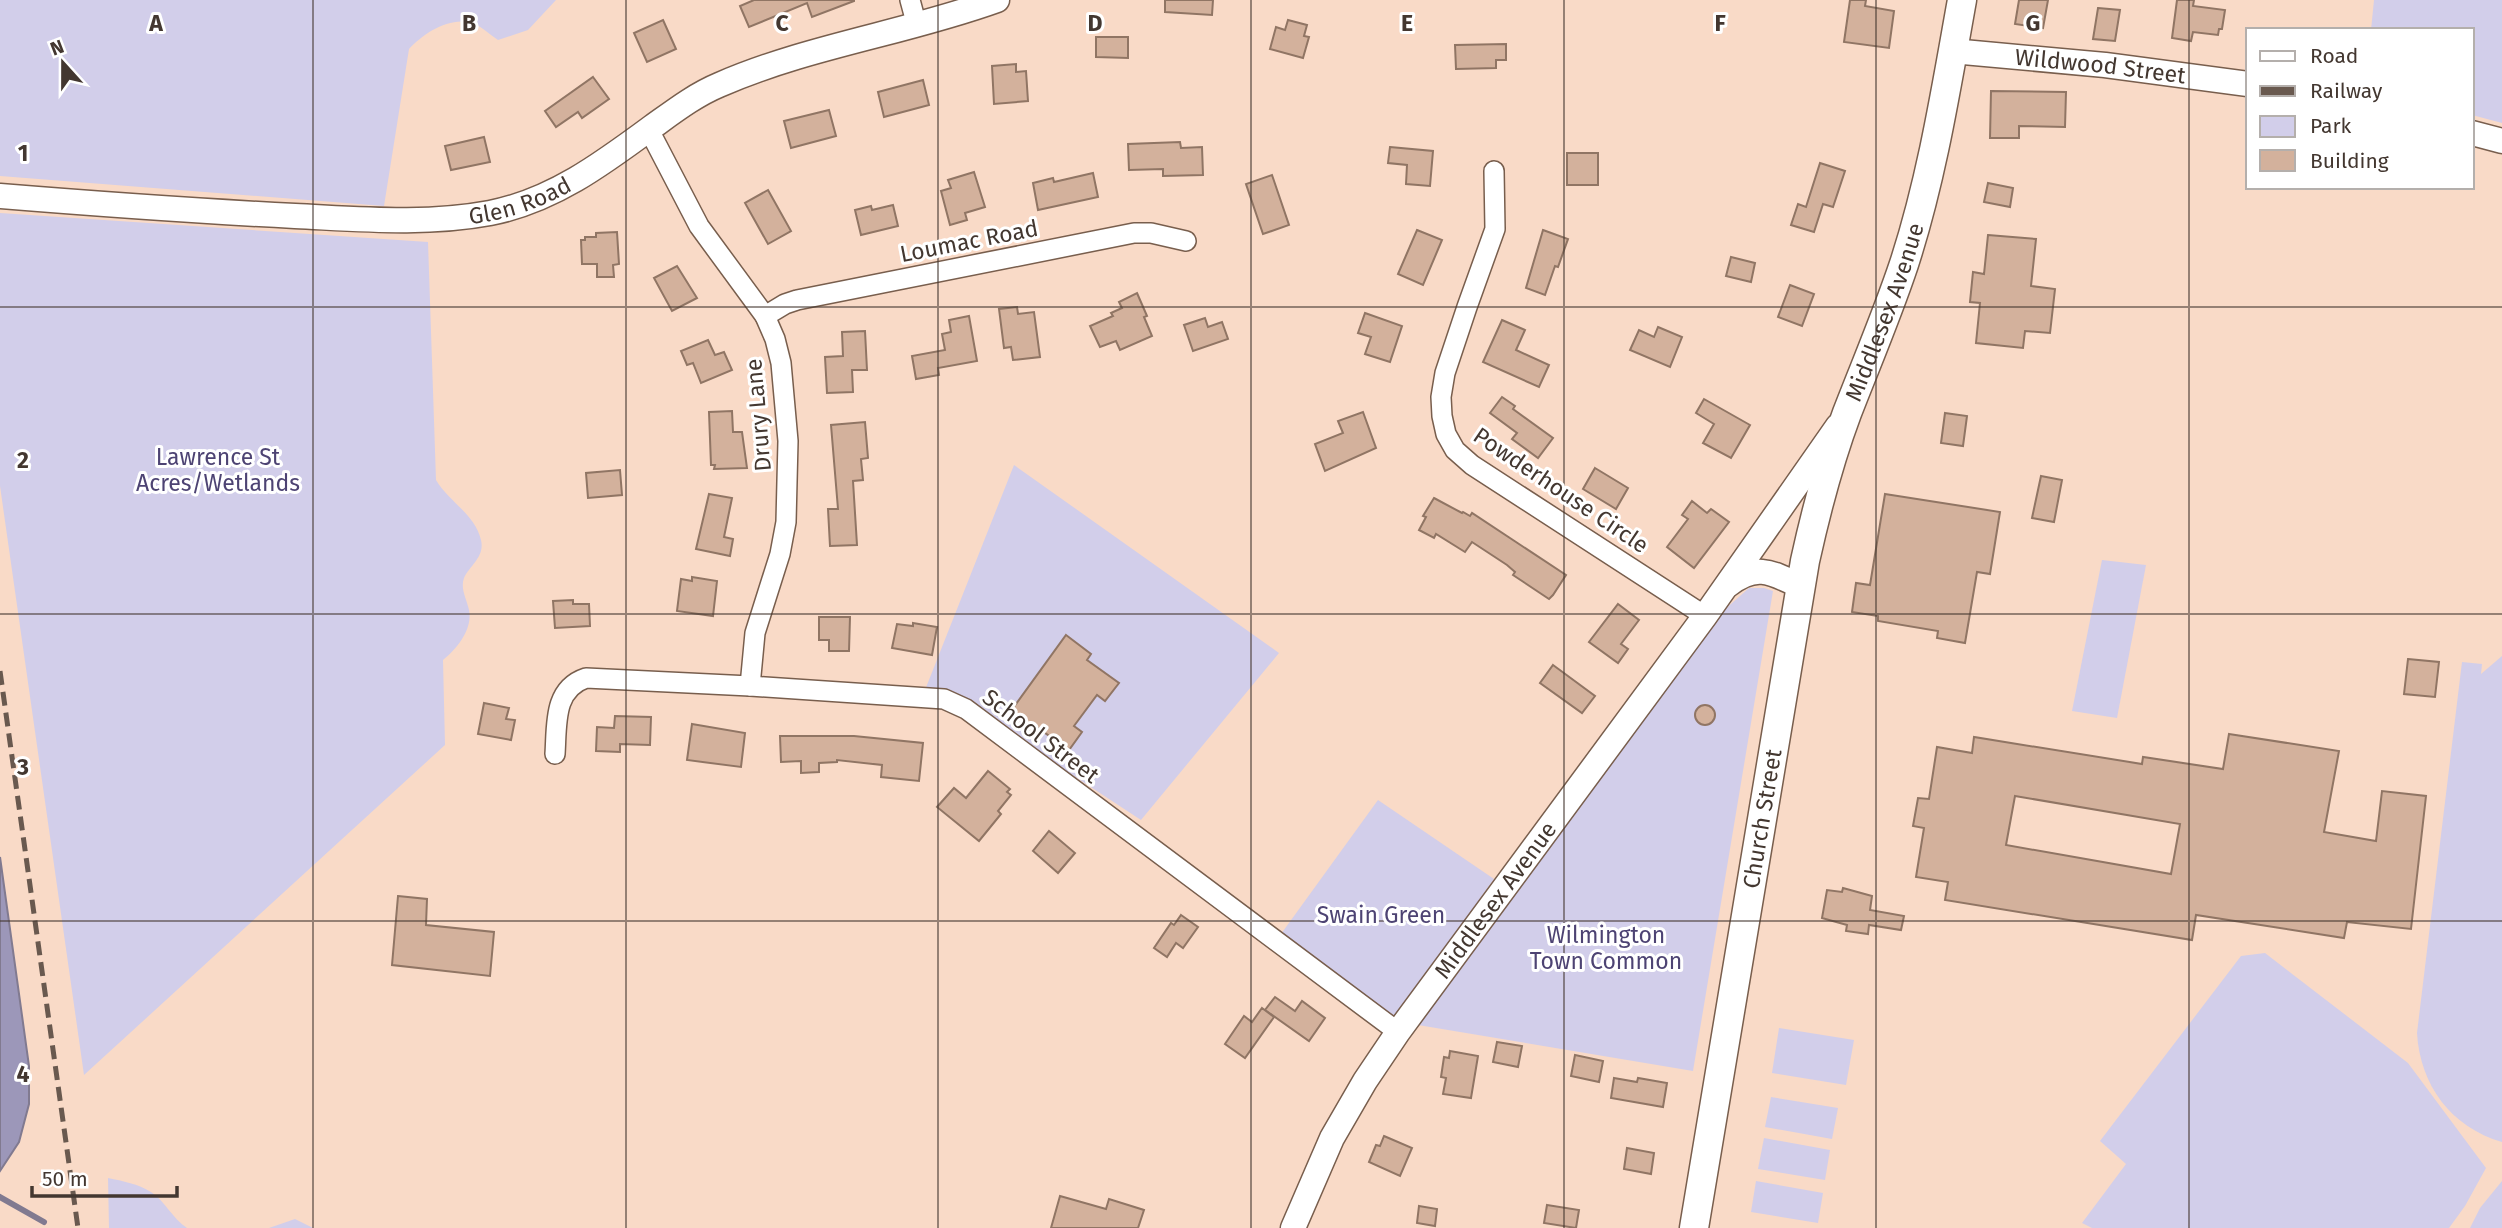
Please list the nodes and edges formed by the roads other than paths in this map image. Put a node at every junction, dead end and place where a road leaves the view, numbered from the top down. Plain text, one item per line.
1 (910, 0) edge
2 (997, 0) edge
3 (1962, 0) edge
4 (917, 26) junction
5 (1952, 51) junction
6 (2246, 84) edge
7 (649, 130) junction
8 (2474, 134) edge
9 (2502, 141) edge
10 (1494, 171) dead end
11 (0, 196) edge
12 (1186, 241) dead end
13 (765, 316) junction
14 (1846, 415) junction
15 (1800, 586) junction
16 (1724, 588) junction
17 (1705, 617) junction
18 (750, 686) junction
19 (555, 754) dead end
20 (1398, 1032) junction
21 (1293, 1228) edge
22 (1694, 1228) edge

1 - 4 street
2 - 4 street, Glen Road
3 - 5 main road, Middlesex Avenue
4 - 7 street, Glen Road
5 - 6 street, Wildwood Street
5 - 14 main road, Middlesex Avenue
7 - 11 street, Glen Road
7 - 13 street, Drury Lane
8 - 9 street
10 - 17 street, Powderhouse Circle
12 - 13 street, Loumac Road
13 - 18 street, Drury Lane
14 - 15 main road, Church Street
14 - 16 street, Middlesex Avenue
15 - 16 street, Middlesex Avenue
15 - 22 main road, Church Street
16 - 17 street, Middlesex Avenue
17 - 20 street, Middlesex Avenue
18 - 19 street, School Street
18 - 20 street, School Street
20 - 21 street, Middlesex Avenue

